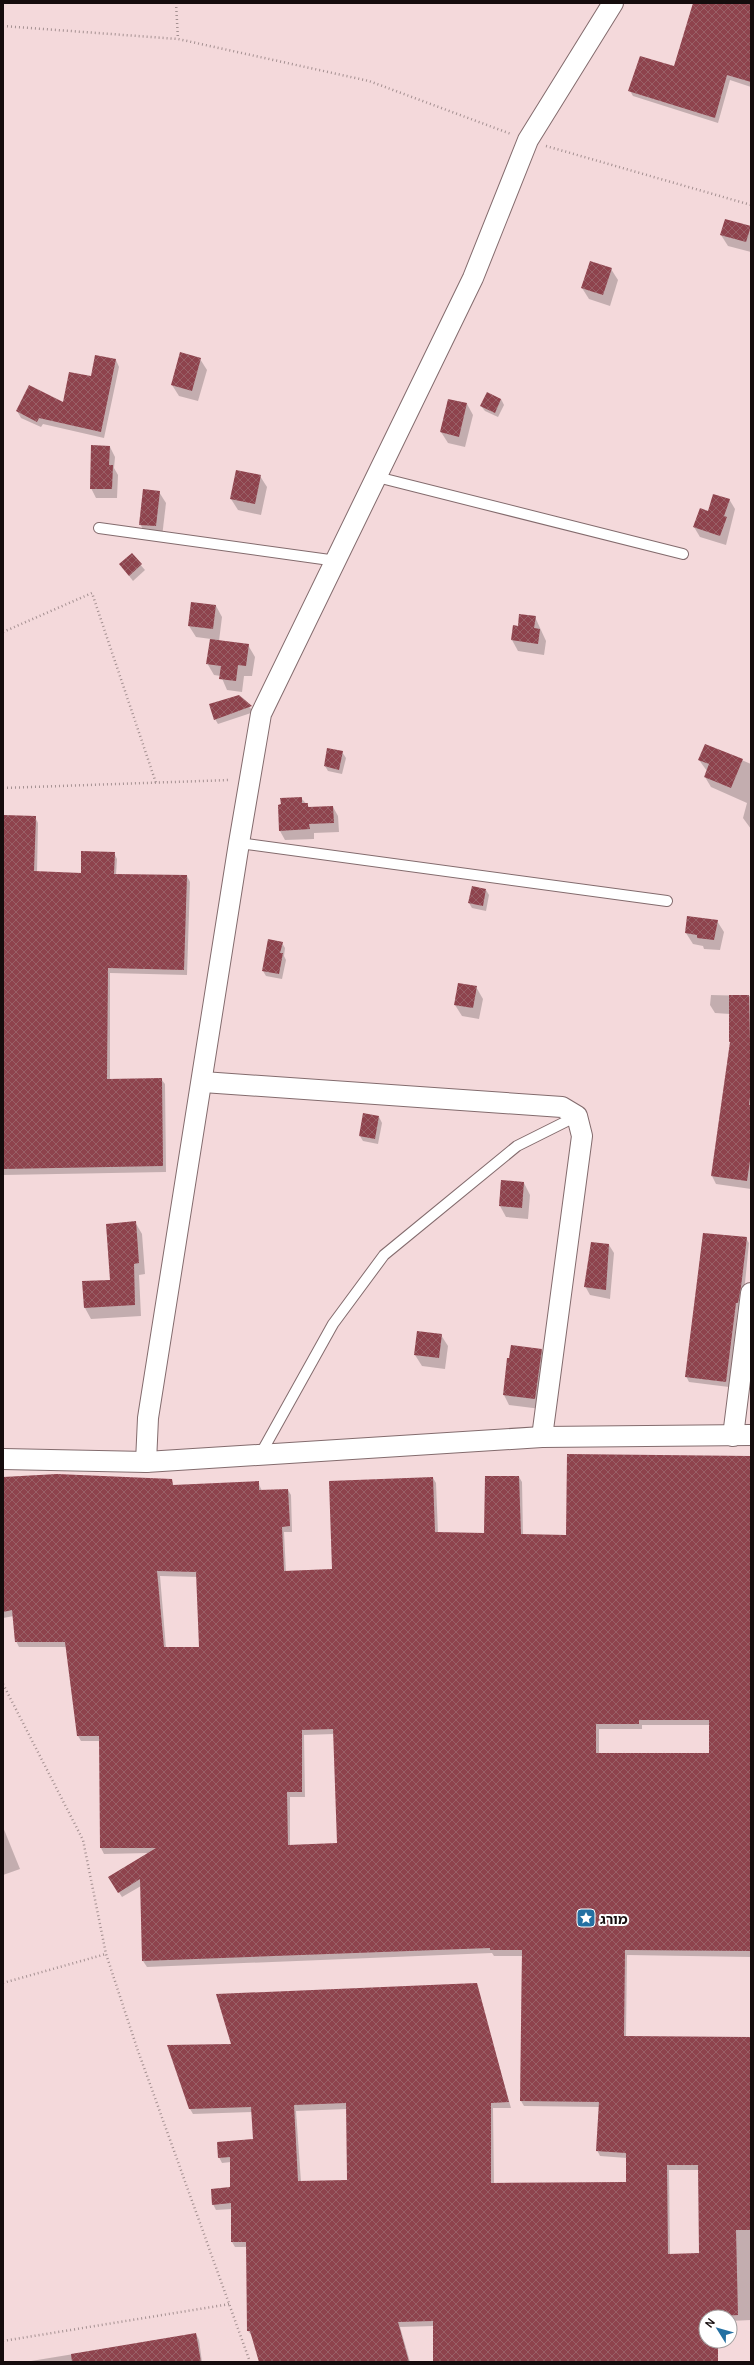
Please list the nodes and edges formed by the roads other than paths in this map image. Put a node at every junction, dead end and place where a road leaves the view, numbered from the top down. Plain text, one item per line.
1 (613, 3) edge
2 (377, 477) junction
3 (99, 528) dead end
4 (683, 554) dead end
5 (337, 561) junction
6 (239, 843) junction
7 (667, 901) dead end
8 (203, 1082) junction
9 (577, 1116) junction
10 (751, 1293) edge
11 (742, 1435) edge
12 (542, 1436) junction
13 (260, 1456) junction
14 (3, 1459) edge
15 (146, 1462) junction

1 - 2 street
2 - 4 lane
2 - 5 street
3 - 5 lane
5 - 6 street
6 - 7 lane
6 - 8 street
8 - 9 street
8 - 15 street
9 - 12 street
9 - 13 lane
10 - 11 street
11 - 12 street
12 - 13 street
13 - 15 street
14 - 15 street

